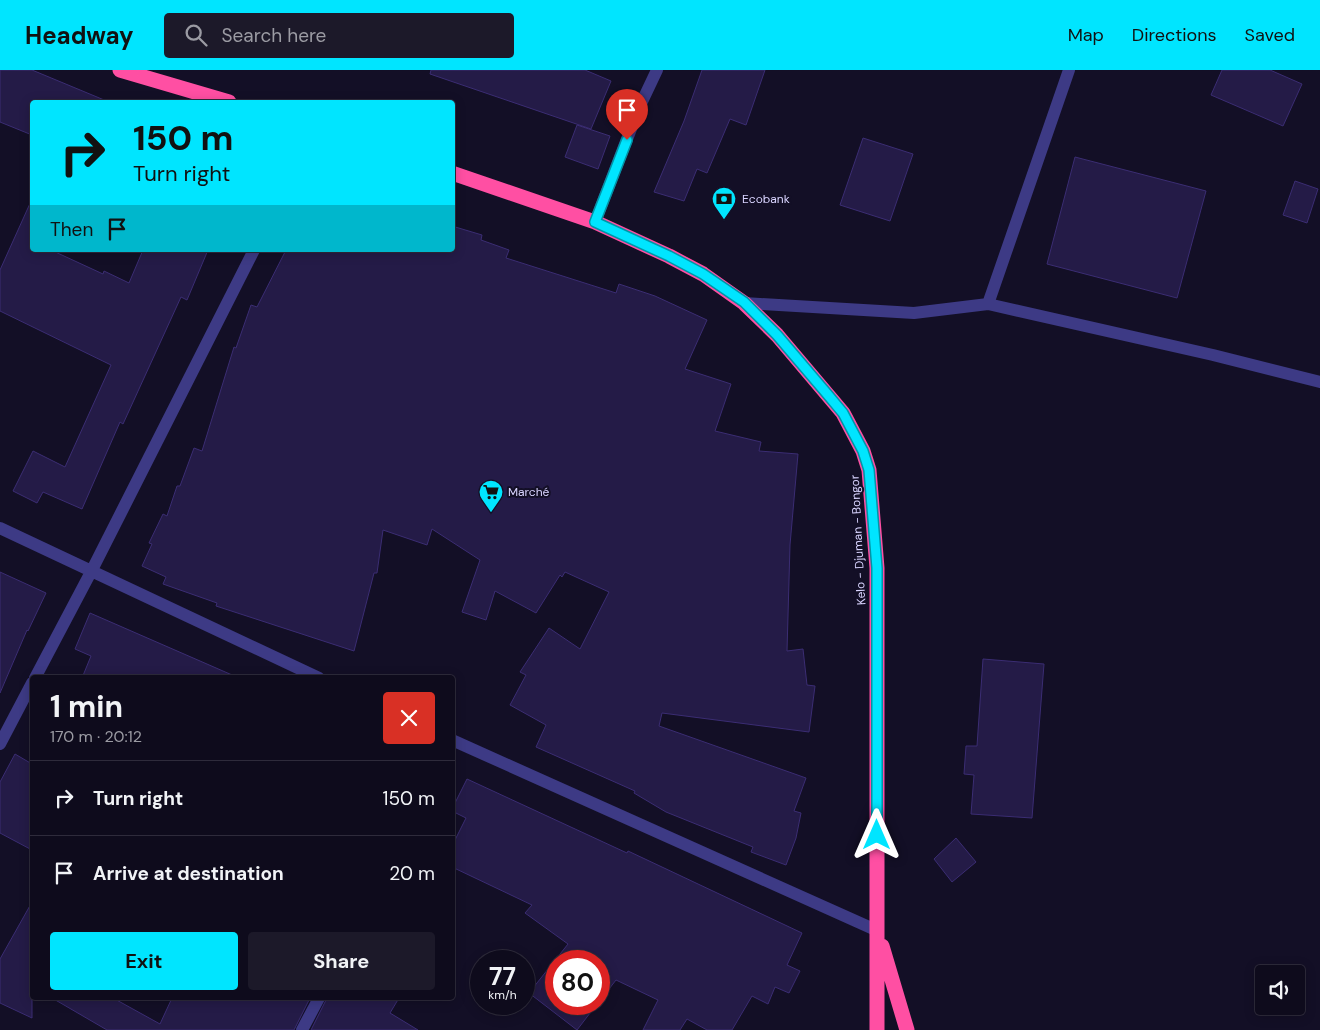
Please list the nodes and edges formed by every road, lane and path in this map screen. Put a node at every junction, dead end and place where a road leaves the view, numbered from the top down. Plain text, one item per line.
1 (120, 70) edge
2 (657, 70) edge
3 (1069, 70) edge
4 (222, 100) edge
5 (455, 174) edge
6 (595, 222) junction
7 (253, 252) edge
8 (744, 302) junction
9 (988, 304) junction
10 (1320, 382) edge
11 (0, 528) edge
12 (92, 570) junction
13 (37, 675) edge
14 (313, 675) edge
15 (30, 687) edge
16 (455, 743) edge
17 (0, 744) edge
18 (878, 931) junction
19 (318, 1000) edge
20 (302, 1030) edge
21 (877, 1030) edge
22 (907, 1030) edge

1 - 4 highway
2 - 6 street
3 - 9 street
5 - 6 highway, Kelo - Djuman - Bongor
6 - 8 highway, Kelo - Djuman - Bongor
7 - 12 street
8 - 9 street
8 - 18 highway, Kelo - Djuman - Bongor
9 - 10 street
11 - 12 street
12 - 13 street
12 - 14 street
15 - 17 street
16 - 18 street
18 - 21 highway, Kelo - Djuman - Bongor
18 - 22 highway, Kelo - Djuman - Bongor
19 - 20 street

